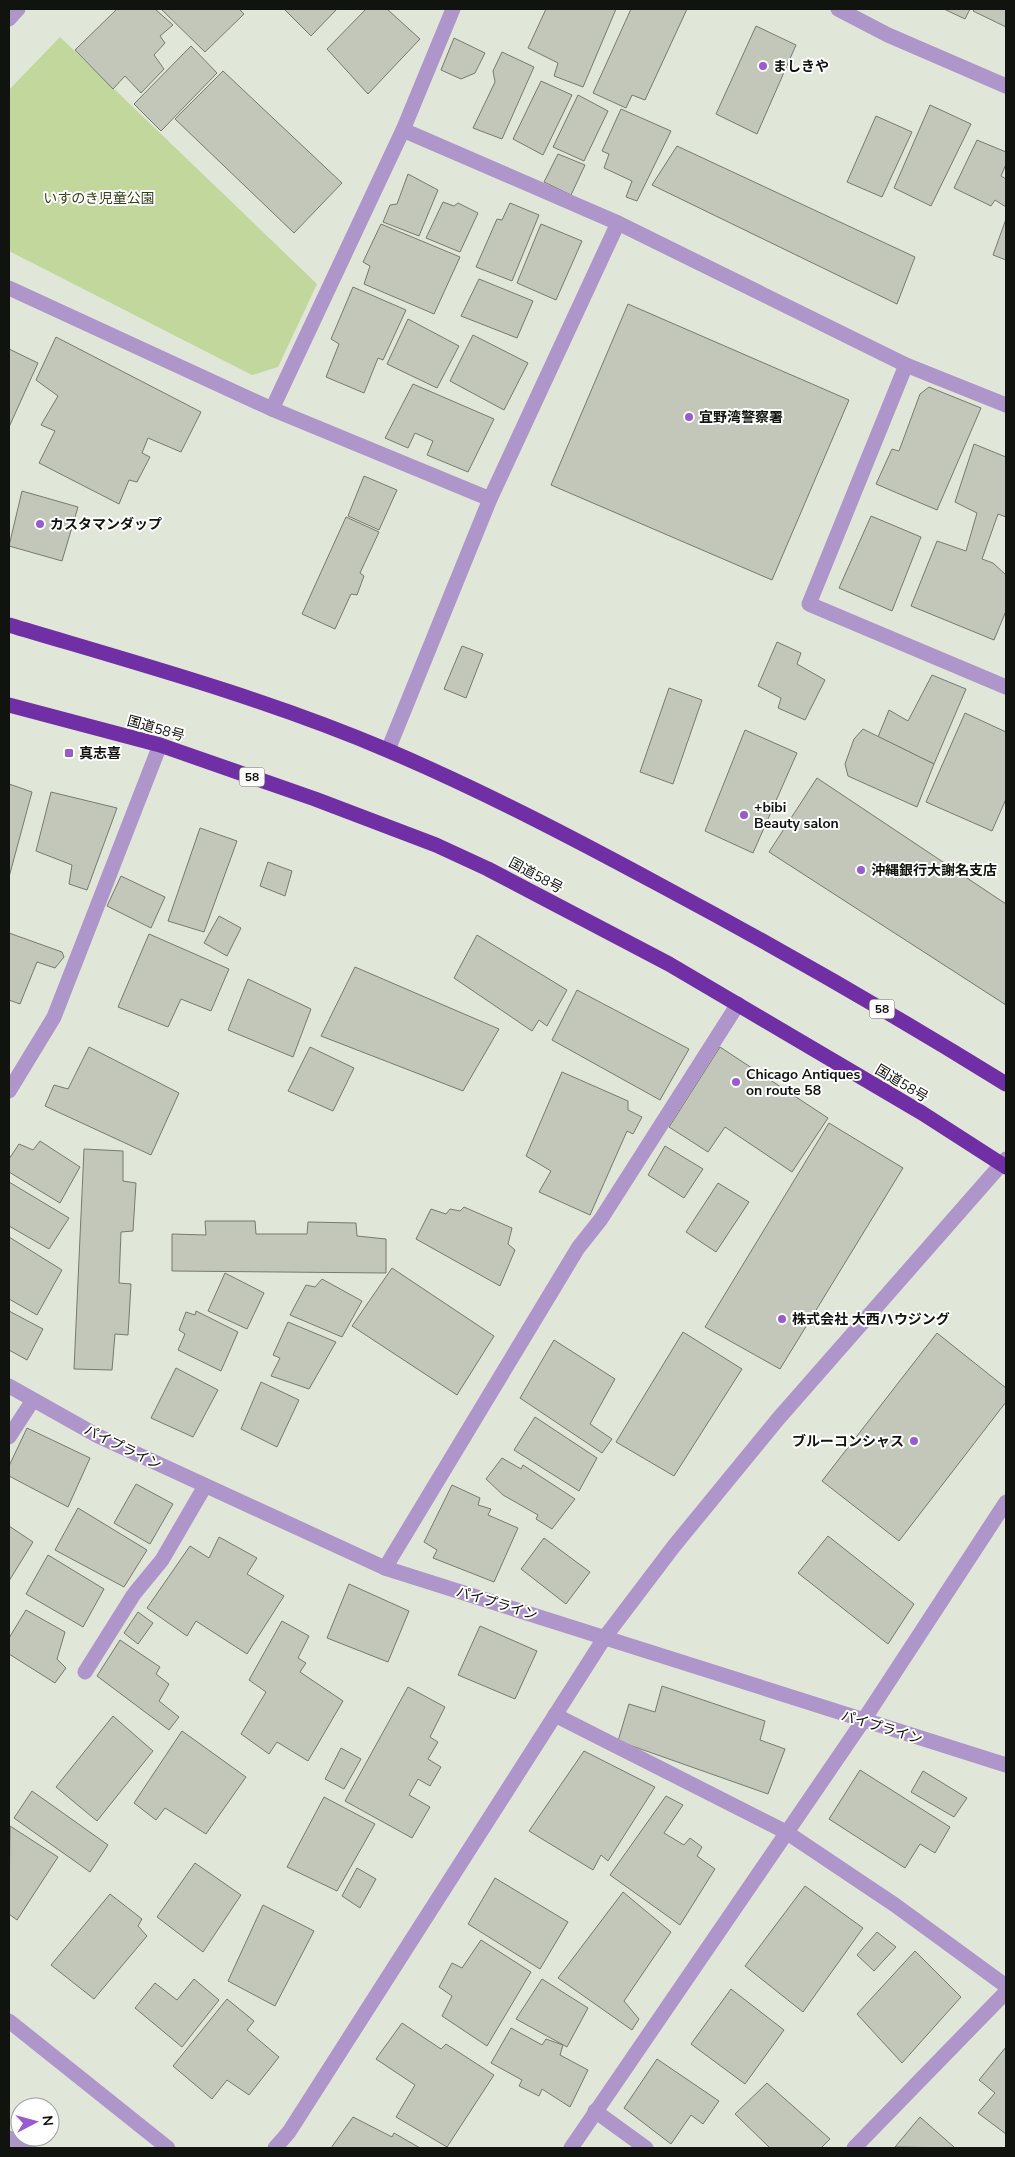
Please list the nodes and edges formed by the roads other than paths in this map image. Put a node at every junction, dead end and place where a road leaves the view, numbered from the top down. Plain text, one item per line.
1 (18, 9) edge
2 (453, 9) edge
3 (838, 9) edge
4 (9, 19) edge
5 (1006, 86) edge
6 (403, 130) junction
7 (618, 223) junction
8 (9, 288) edge
9 (906, 365) junction
10 (1006, 405) edge
11 (272, 409) junction
12 (490, 499) junction
13 (9, 625) edge
14 (1006, 687) edge
15 (9, 705) edge
16 (160, 745) junction
17 (388, 750) junction
18 (738, 1004) junction
19 (1006, 1084) edge
20 (9, 1091) edge
21 (1005, 1163) edge
22 (9, 1386) edge
23 (33, 1400) junction
24 (9, 1437) edge
25 (205, 1486) junction
26 (1006, 1502) edge
27 (385, 1568) junction
28 (605, 1637) junction
29 (85, 1672) dead end
30 (555, 1715) junction
31 (863, 1721) junction
32 (1006, 1765) edge
33 (786, 1832) junction
34 (1006, 1986) edge
35 (1006, 1992) edge
36 (9, 2021) edge
37 (595, 2111) junction
38 (9, 2138) edge
39 (29, 2148) edge
40 (168, 2148) edge
41 (275, 2148) edge
42 (571, 2148) edge
43 (646, 2148) edge
44 (854, 2148) edge

1 - 4 street
2 - 6 street
3 - 5 street
6 - 7 street
6 - 11 street
7 - 9 street
7 - 12 street
8 - 11 street
9 - 10 street
9 - 14 street
11 - 12 street
12 - 17 street
13 - 17 highway, 58
15 - 16 highway, 国道58号 / 58
16 - 18 highway, 国道58号 / 58
16 - 20 street
17 - 19 highway, 58
18 - 21 highway, 国道58号 / 58
18 - 27 street
21 - 28 street
22 - 23 street, パイプライン
23 - 24 street
23 - 25 street, パイプライン
25 - 27 street, パイプライン
25 - 29 street
26 - 31 street
27 - 28 street, パイプライン
28 - 30 street
28 - 31 street, パイプライン
30 - 33 street
30 - 41 street
31 - 32 street, パイプライン
31 - 33 street
33 - 34 street
33 - 37 street
35 - 44 street
36 - 40 street
37 - 42 street
37 - 43 street
38 - 39 street

